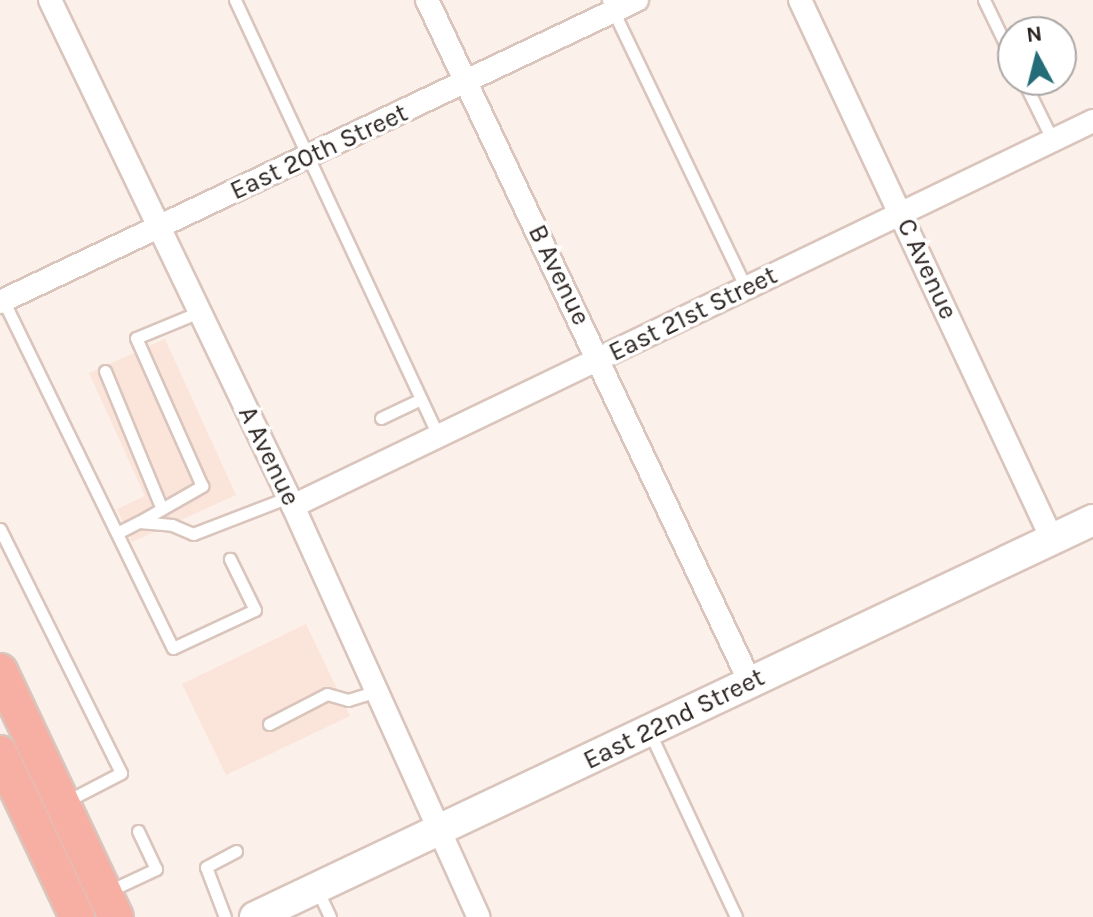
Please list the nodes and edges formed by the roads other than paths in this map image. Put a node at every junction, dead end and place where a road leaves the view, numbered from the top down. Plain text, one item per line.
1 (50, 0) edge
2 (235, 0) edge
3 (427, 0) edge
4 (637, 0) edge
5 (800, 0) edge
6 (984, 0) edge
7 (611, 6) edge
8 (997, 27) edge
9 (466, 83) junction
10 (1031, 96) edge
11 (1093, 121) edge
12 (1053, 141) junction
13 (308, 157) junction
14 (901, 211) junction
15 (157, 227) junction
16 (746, 288) junction
17 (1, 298) edge
18 (199, 312) junction
19 (600, 360) junction
20 (105, 371) dead end
21 (421, 399) junction
22 (381, 418) dead end
23 (438, 435) junction
24 (291, 502) junction
25 (162, 509) junction
26 (1093, 520) edge
27 (139, 522) junction
28 (0, 529) edge
29 (117, 533) junction
30 (1052, 539) junction
31 (230, 559) dead end
32 (0, 671) edge
33 (750, 682) junction
34 (375, 692) junction
35 (269, 724) dead end
36 (649, 731) junction
37 (0, 753) edge
38 (63, 804) junction
39 (138, 831) dead end
40 (437, 832) junction
41 (236, 851) dead end
42 (316, 888) junction
43 (110, 905) edge
44 (267, 914) edge
45 (77, 917) edge
46 (225, 917) edge
47 (330, 917) edge
48 (479, 917) edge
49 (736, 917) edge

1 - 15 street, A Avenue
2 - 13 lane
3 - 9 street, B Avenue
4 - 7 street, East 20th Street
5 - 14 street, C Avenue
6 - 8 lane
7 - 9 street, East 20th Street
7 - 16 lane
9 - 13 street, East 20th Street
9 - 19 street, B Avenue
10 - 12 lane
11 - 12 street, East 21st Street
12 - 14 street, East 21st Street
13 - 15 street, East 20th Street
13 - 21 lane
14 - 16 street, East 21st Street
14 - 30 street, C Avenue
15 - 17 street, East 20th Street
15 - 18 street, A Avenue
16 - 19 street, East 21st Street
17 - 29 lane
18 - 24 street, A Avenue
18 - 25 lane
19 - 23 street, East 21st Street
19 - 33 street, B Avenue
20 - 25 lane
21 - 22 lane
21 - 23 lane
23 - 24 street, East 21st Street
24 - 27 lane
24 - 34 street, A Avenue
25 - 27 lane
26 - 30 street, East 22nd Street
27 - 29 lane
28 - 38 lane
29 - 31 lane
30 - 33 street, East 22nd Street
32 - 38 main road
33 - 36 street, East 22nd Street
34 - 35 lane
34 - 40 street, A Avenue
36 - 40 street, East 22nd Street
36 - 49 lane
37 - 45 main road
38 - 43 main road
39 - 43 lane
40 - 42 street, East 22nd Street
40 - 48 street, A Avenue
41 - 46 lane
42 - 44 street, East 22nd Street
42 - 47 lane

